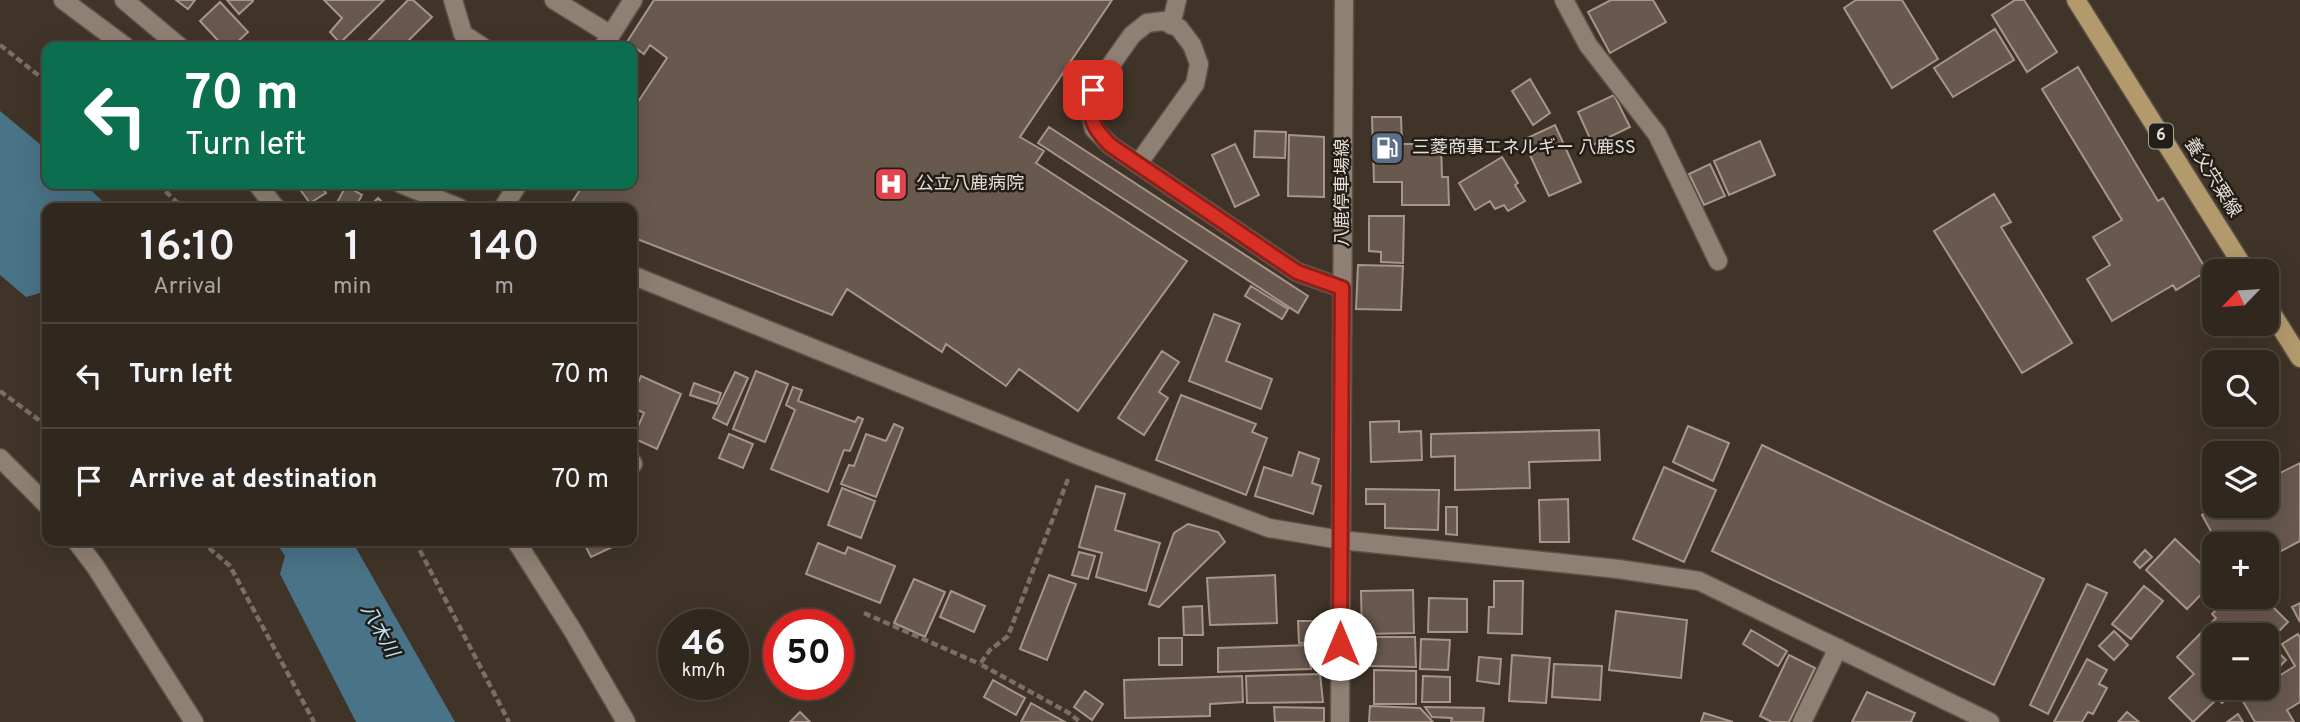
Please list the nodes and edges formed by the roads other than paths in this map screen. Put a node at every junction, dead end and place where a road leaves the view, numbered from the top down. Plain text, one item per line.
1 (62, 0) edge
2 (124, 0) edge
3 (453, 0) edge
4 (554, 0) edge
5 (633, 0) edge
6 (1177, 0) edge
7 (1344, 0) edge
8 (1564, 0) edge
9 (2076, 0) edge
10 (1171, 25) junction
11 (607, 41) edge
12 (119, 42) edge
13 (174, 42) edge
14 (475, 42) edge
15 (1138, 164) junction
16 (261, 189) edge
17 (413, 189) edge
18 (272, 203) edge
19 (448, 203) edge
20 (2238, 259) edge
21 (1718, 261) dead end
22 (637, 281) edge
23 (1342, 288) junction
24 (2279, 325) edge
25 (2300, 358) edge
26 (0, 457) edge
27 (42, 500) edge
28 (1340, 540) junction
29 (80, 546) edge
30 (519, 546) edge
31 (1838, 648) junction
32 (194, 722) edge
33 (626, 722) edge
34 (1340, 722) edge
35 (1802, 722) edge
36 (1990, 722) edge

1 - 12 street
2 - 13 street
3 - 14 street
4 - 11 street
5 - 11 street
6 - 10 street
7 - 23 street, 八鹿停車場線
8 - 21 street
9 - 20 main road, 養父宍粟線 / 6
10 - 15 street
10 - 15 street
15 - 23 street
16 - 18 street
17 - 19 street
22 - 28 street
23 - 28 street, 八鹿停車場線
24 - 25 main road
26 - 27 street
28 - 31 street
28 - 34 street, 八鹿停車場線
29 - 32 street
30 - 33 street
31 - 35 street
31 - 36 street

